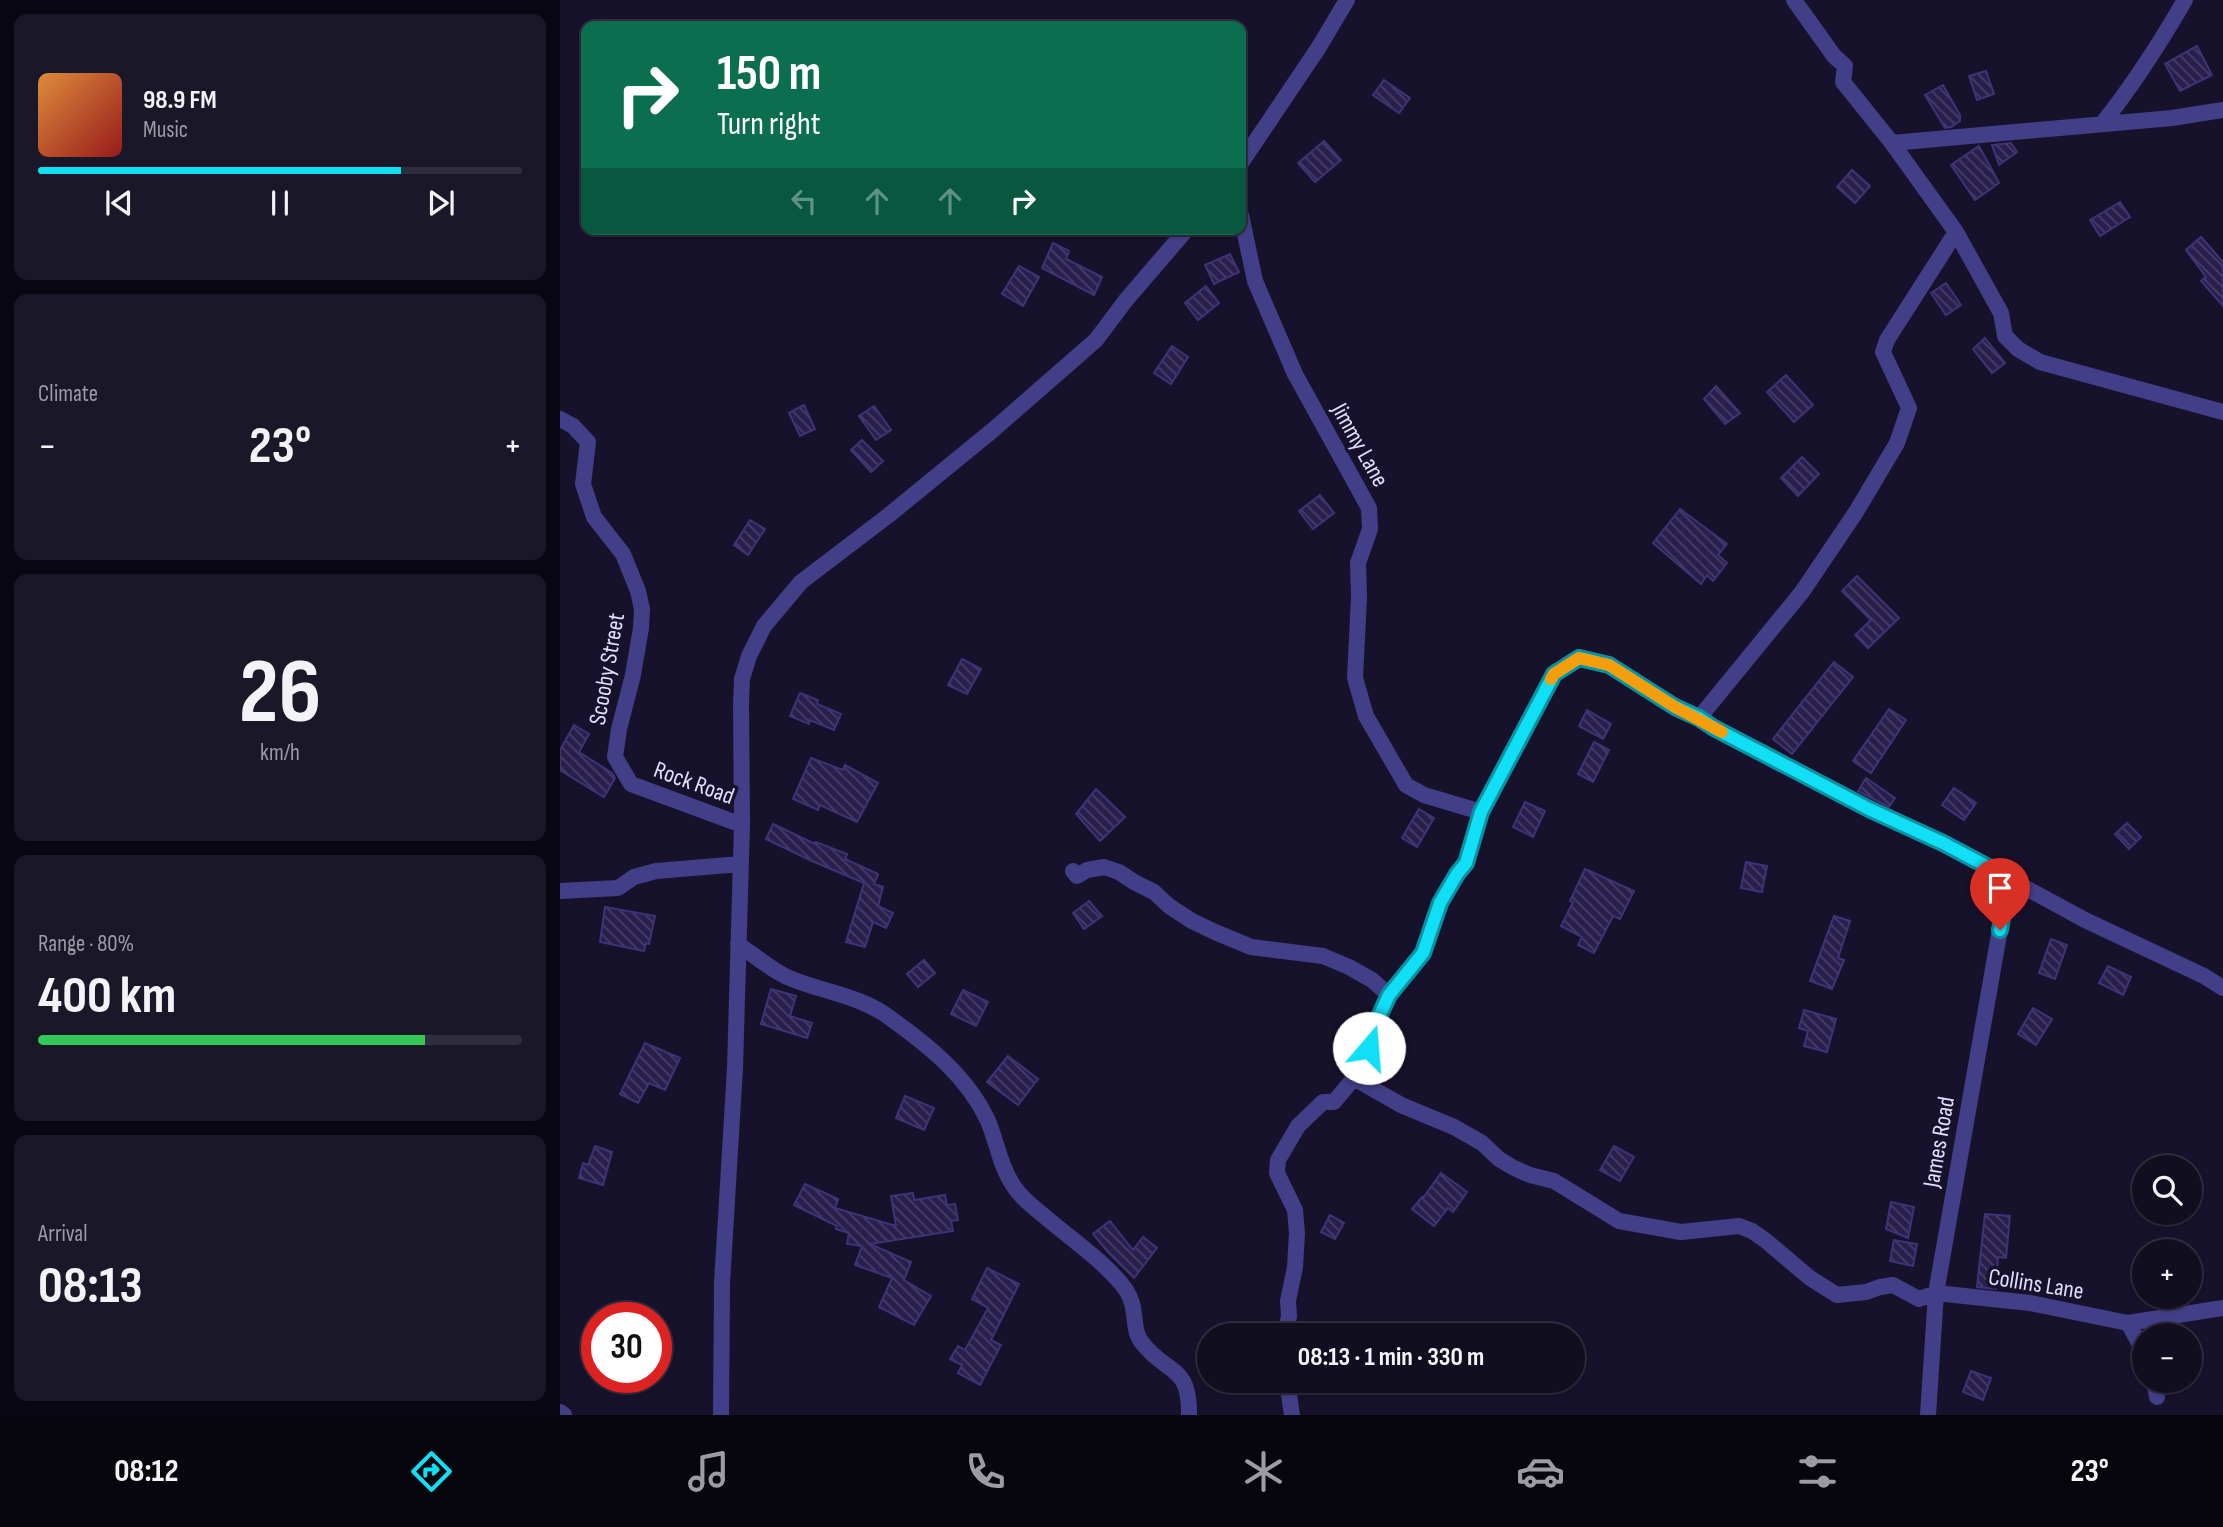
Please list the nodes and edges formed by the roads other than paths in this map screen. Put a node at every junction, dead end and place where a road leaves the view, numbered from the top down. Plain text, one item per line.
1 (1347, 0) edge
2 (1794, 0) edge
3 (2185, 0) edge
4 (2223, 110) edge
5 (2102, 124) junction
6 (1892, 143) junction
7 (1246, 156) edge
8 (1955, 232) junction
9 (1182, 235) edge
10 (1245, 235) edge
11 (2223, 412) edge
12 (560, 419) edge
13 (1699, 718) junction
14 (631, 784) joint
15 (1481, 812) junction
16 (742, 825) junction
17 (741, 864) junction
18 (1073, 871) dead end
19 (2009, 878) junction
20 (560, 891) edge
21 (738, 944) junction
22 (2223, 988) edge
23 (1389, 995) junction
24 (1354, 1078) junction
25 (1936, 1293) junction
26 (2223, 1308) edge
27 (1288, 1323) edge
28 (2127, 1323) junction
29 (2132, 1332) edge
30 (1289, 1393) edge
31 (2156, 1393) edge
32 (2157, 1397) dead end
33 (721, 1415) edge
34 (1189, 1415) edge
35 (1292, 1415) edge
36 (1928, 1415) edge

1 - 7 street
2 - 6 street
3 - 5 street
4 - 5 street
5 - 6 street
6 - 8 street
8 - 11 street
8 - 13 street
9 - 16 street
10 - 15 street, Jimmy Lane
12 - 14 street, Scooby Street
13 - 15 street
13 - 19 street
14 - 16 street, Rock Road
15 - 23 street
16 - 17 street
17 - 20 street
17 - 21 street
18 - 23 street
19 - 22 street
19 - 25 street, James Road
21 - 33 street
21 - 34 street
23 - 24 street
24 - 25 street, Collins Lane
24 - 27 street
25 - 28 street, Collins Lane
25 - 36 street, James Road
26 - 28 street, Collins Lane
28 - 29 street
30 - 35 street
31 - 32 street

